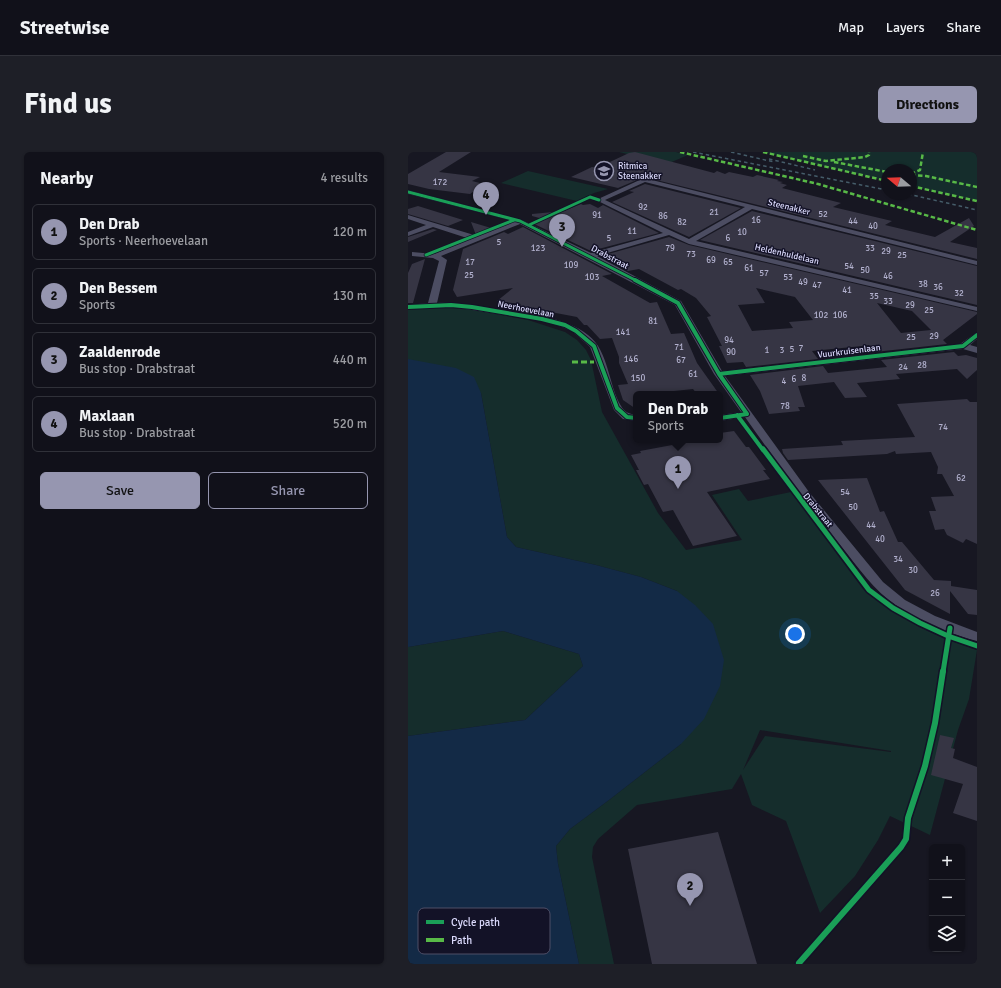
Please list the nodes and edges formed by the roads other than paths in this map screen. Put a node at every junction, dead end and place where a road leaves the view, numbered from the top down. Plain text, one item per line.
1 (408, 192) edge
2 (599, 200) joint
3 (751, 207) junction
4 (408, 217) edge
5 (520, 221) junction
6 (432, 225) junction
7 (669, 232) junction
8 (408, 234) edge
9 (471, 237) dead end
10 (689, 242) junction
11 (410, 254) edge
12 (435, 256) junction
13 (590, 256) junction
14 (977, 263) edge
15 (432, 305) junction
16 (408, 307) edge
17 (977, 309) edge
18 (977, 335) edge
19 (963, 346) junction
20 (977, 350) edge
21 (718, 374) junction
22 (747, 414) junction
23 (633, 418) edge
24 (723, 418) edge
25 (977, 636) edge

1 - 5 street, Drabstraat
2 - 3 street, Steenakker
2 - 7 street, Heldenhuldelaan
3 - 10 street
3 - 14 street, Steenakker
4 - 6 street
5 - 12 street
5 - 13 street, Drabstraat
6 - 8 street
6 - 9 street
7 - 10 street, Heldenhuldelaan
7 - 13 street
10 - 17 street, Heldenhuldelaan
11 - 12 street
12 - 15 street
13 - 21 street, Drabstraat
15 - 16 street, Neerhoevelaan
15 - 23 street, Neerhoevelaan
18 - 19 street
19 - 20 street, Vuurkruisenlaan
19 - 21 street, Vuurkruisenlaan
21 - 22 street, Drabstraat
22 - 24 street
22 - 25 street, Drabstraat

